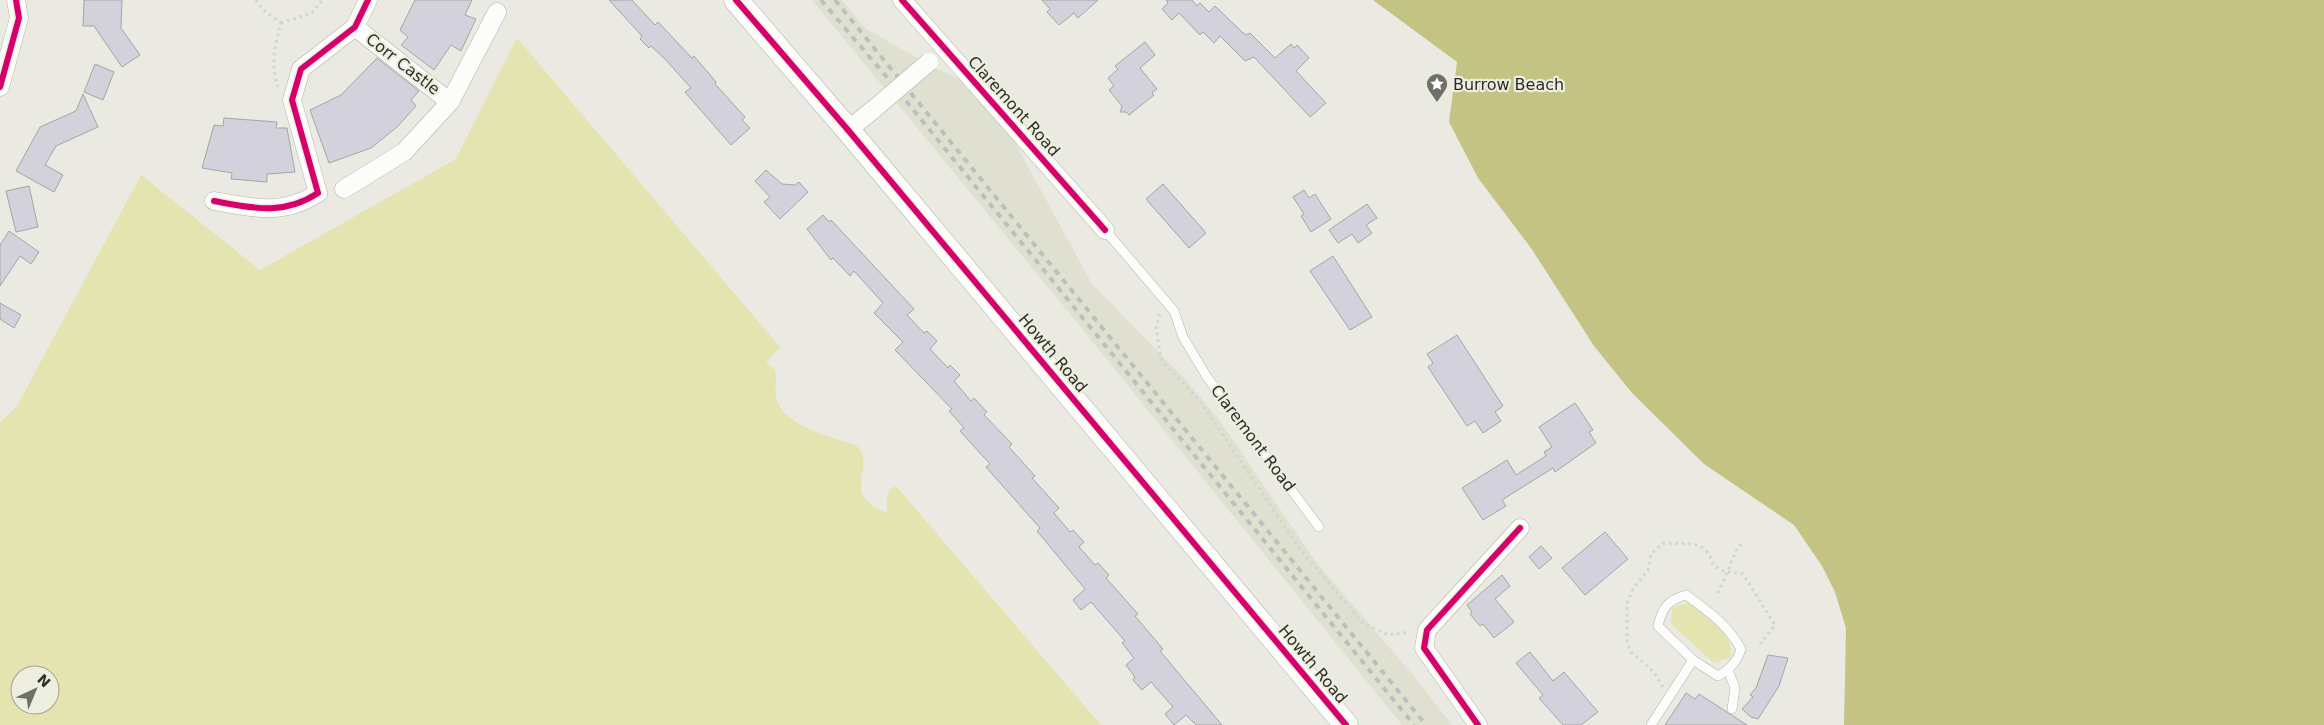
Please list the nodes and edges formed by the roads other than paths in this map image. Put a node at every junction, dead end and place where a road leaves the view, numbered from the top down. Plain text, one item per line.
1 (16, 0) edge
2 (368, 0) edge
3 (736, 0) edge
4 (902, 0) edge
5 (497, 12) dead end
6 (355, 27) junction
7 (944, 48) junction
8 (0, 88) edge
9 (450, 102) junction
10 (848, 130) junction
11 (344, 189) dead end
12 (214, 200) dead end
13 (1105, 230) joint
14 (1319, 527) dead end
15 (1520, 528) dead end
16 (1693, 660) junction
17 (1728, 670) junction
18 (1732, 709) dead end
19 (1346, 725) edge
20 (1478, 725) edge
21 (1651, 725) edge

1 - 8 street
2 - 6 street, Corr Castle
3 - 10 main road, Howth Road
4 - 7 street, Claremont Road
5 - 9 street, Corr Castle
6 - 9 street, Corr Castle
6 - 12 street, Corr Castle
7 - 10 street, bridge
7 - 13 street, Claremont Road
9 - 11 street, Corr Castle
10 - 19 main road, Howth Road
13 - 14 lane, Claremont Road
15 - 20 street
16 - 17 lane
16 - 17 lane
16 - 21 lane
17 - 18 lane

